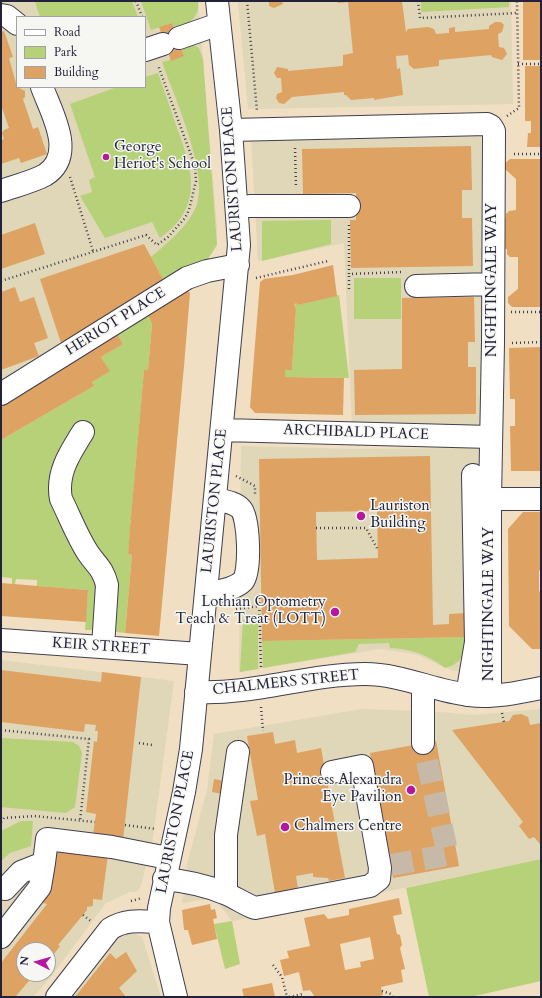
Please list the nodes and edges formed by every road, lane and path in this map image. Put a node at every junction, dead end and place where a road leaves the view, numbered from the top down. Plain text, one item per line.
1 (136, 1) edge
2 (217, 1) edge
3 (247, 1) edge
4 (418, 1) edge
5 (517, 1) edge
6 (517, 13) junction
7 (1, 15) edge
8 (142, 16) edge
9 (16, 23) edge
10 (219, 24) junction
11 (160, 45) edge
12 (517, 64) junction
13 (541, 64) edge
14 (42, 88) edge
15 (491, 126) junction
16 (295, 129) junction
17 (231, 130) junction
18 (258, 130) junction
19 (494, 154) junction
20 (541, 154) edge
21 (71, 178) dead end
22 (1, 191) edge
23 (250, 206) dead end
24 (297, 206) junction
25 (349, 206) joint
26 (93, 251) junction
27 (328, 261) dead end
28 (238, 265) junction
29 (349, 274) junction
30 (263, 276) dead end
31 (409, 279) joint
32 (1, 281) edge
33 (493, 284) junction
34 (349, 289) dead end
35 (541, 312) edge
36 (493, 313) junction
37 (541, 342) edge
38 (493, 343) junction
39 (1, 394) edge
40 (222, 430) junction
41 (83, 432) dead end
42 (491, 437) junction
43 (473, 475) dead end
44 (215, 499) junction
45 (541, 499) edge
46 (490, 500) junction
47 (316, 528) dead end
48 (378, 550) dead end
49 (206, 594) junction
50 (259, 606) dead end
51 (232, 609) dead end
52 (1, 640) edge
53 (260, 642) dead end
54 (103, 647) junction
55 (200, 654) junction
56 (260, 679) junction
57 (423, 684) junction
58 (541, 688) edge
59 (196, 692) junction
60 (467, 695) junction
61 (490, 696) junction
62 (1, 730) edge
63 (263, 731) dead end
64 (138, 743) dead end
65 (423, 743) tunnel mouth
66 (152, 745) dead end
67 (238, 752) dead end
68 (332, 772) dead end
69 (80, 821) dead end
70 (125, 825) dead end
71 (174, 832) junction
72 (168, 858) junction
73 (44, 863) junction
74 (164, 879) junction
75 (5, 889) dead end
76 (226, 893) junction
77 (158, 922) junction
78 (1, 936) edge
79 (273, 965) dead end
80 (382, 991) dead end
81 (304, 994) dead end
82 (57, 997) edge
83 (176, 997) edge
84 (288, 997) edge
85 (393, 997) edge

1 - 8 path
2 - 10 street, LAURISTON PLACE
3 - 18 path
4 - 6 path
5 - 6 path
6 - 12 path
7 - 9 street
10 - 11 street
10 - 17 street, LAURISTON PLACE
11 - 26 path
12 - 13 path
12 - 15 path
14 - 22 street
15 - 16 street
15 - 19 street, NIGHTINGALE WAY
16 - 18 street
16 - 24 path
17 - 18 street
17 - 28 street, LAURISTON PLACE
19 - 20 path
19 - 33 street, NIGHTINGALE WAY
21 - 26 path
23 - 24 street
24 - 25 street
25 - 29 path
26 - 32 path
27 - 30 path
28 - 39 street, HERIOT PLACE
28 - 40 street, LAURISTON PLACE
29 - 31 path
29 - 34 path
31 - 33 street
33 - 36 street, NIGHTINGALE WAY
35 - 36 path
36 - 38 street, NIGHTINGALE WAY
37 - 38 path
38 - 42 street, NIGHTINGALE WAY
40 - 42 street, ARCHIBALD PLACE
40 - 44 street, LAURISTON PLACE
41 - 54 street
42 - 46 street, NIGHTINGALE WAY
43 - 60 street
44 - 49 street, LAURISTON PLACE
44 - 49 street
45 - 46 street
46 - 61 street, NIGHTINGALE WAY
47 - 48 path
49 - 55 street, LAURISTON PLACE
50 - 51 path
52 - 54 street, KEIR STREET
53 - 56 path
54 - 55 street, KEIR STREET
55 - 59 street, LAURISTON PLACE
56 - 57 street, CHALMERS STREET
56 - 59 street, CHALMERS STREET
56 - 63 path
57 - 60 street, CHALMERS STREET
57 - 65 street
58 - 61 street, CHALMERS STREET
59 - 71 street, LAURISTON PLACE
60 - 61 street, CHALMERS STREET
62 - 69 path
64 - 66 path
67 - 76 street
68 - 76 street
70 - 71 path
71 - 72 street, LAURISTON PLACE
72 - 73 street
72 - 74 street, LAURISTON PLACE
73 - 75 street
73 - 78 street
74 - 76 street
74 - 77 street, LAURISTON PLACE
77 - 82 street
77 - 83 street, LAURISTON PLACE
79 - 84 path
80 - 85 path
81 - 84 path

